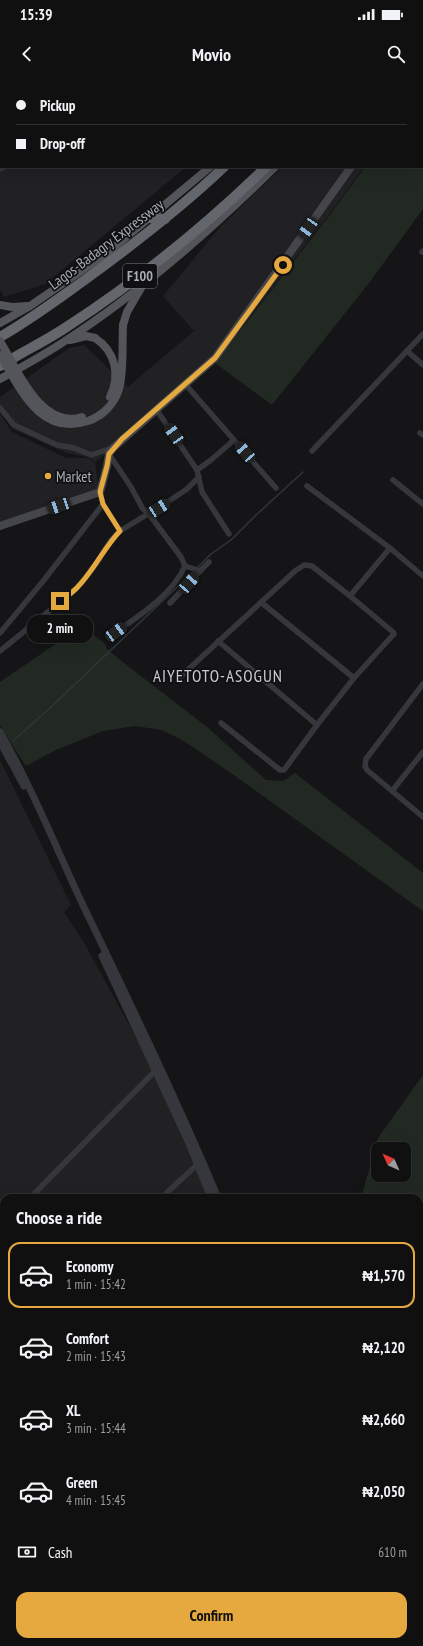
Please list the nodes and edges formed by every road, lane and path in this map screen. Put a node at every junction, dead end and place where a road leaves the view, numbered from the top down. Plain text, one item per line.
1 (209, 168) edge
2 (223, 168) edge
3 (265, 168) edge
4 (274, 168) edge
5 (350, 168) edge
6 (150, 218) junction
7 (165, 219) junction
8 (145, 284) junction
9 (0, 305) edge
10 (30, 306) junction
11 (0, 324) edge
12 (423, 334) edge
13 (0, 337) edge
14 (0, 341) edge
15 (66, 341) junction
16 (407, 351) junction
17 (0, 355) edge
18 (423, 365) edge
19 (0, 366) edge
20 (0, 379) edge
21 (186, 385) junction
22 (0, 408) edge
23 (156, 409) junction
24 (234, 440) junction
25 (111, 451) junction
26 (312, 451) dead end
27 (197, 470) junction
28 (199, 477) junction
29 (393, 480) dead end
30 (307, 486) dead end
31 (276, 488) dead end
32 (100, 492) junction
33 (103, 504) junction
34 (423, 504) edge
35 (149, 514) junction
36 (0, 526) edge
37 (120, 531) junction
38 (229, 534) dead end
39 (390, 548) junction
40 (209, 562) dead end
41 (188, 567) junction
42 (198, 571) junction
43 (423, 576) edge
44 (350, 596) junction
45 (170, 603) dead end
46 (262, 603) junction
47 (0, 632) edge
48 (116, 632) dead end
49 (218, 641) junction
50 (0, 651) edge
51 (180, 677) dead end
52 (354, 678) junction
53 (423, 684) edge
54 (221, 723) dead end
55 (317, 725) junction
56 (0, 732) edge
57 (0, 742) edge
58 (423, 752) edge
59 (392, 792) junction
60 (423, 817) edge
61 (154, 1071) junction
62 (200, 1162) junction
63 (34, 1194) edge
64 (165, 1194) edge
65 (210, 1194) edge
66 (216, 1194) edge

1 - 6 main road, Lagos-Badagry Expressway
2 - 7 highway, Lagos-Badagry Expressway / F100
3 - 19 highway, F100
4 - 8 main road
5 - 21 main road
6 - 7 highway
6 - 10 main road, Lagos-Badagry Expressway
7 - 13 highway, Lagos-Badagry Expressway / F100
8 - 15 main road
8 - 17 main road, bridge
9 - 10 main road
10 - 11 main road, Lagos-Badagry Expressway
12 - 16 street
14 - 15 main road, bridge
15 - 20 main road
16 - 18 street
16 - 26 street
21 - 23 main road
21 - 24 street
22 - 25 street
23 - 25 main road
23 - 27 street
24 - 27 street
24 - 31 street
25 - 32 main road
25 - 35 street
27 - 28 street
28 - 35 street
28 - 38 street
29 - 34 street
30 - 39 street
32 - 33 street
32 - 36 main road
33 - 37 street
33 - 47 street
35 - 37 street
35 - 41 street
37 - 50 street
39 - 43 street
39 - 44 street
40 - 42 street
41 - 42 street
41 - 48 street
42 - 45 street
44 - 46 street
44 - 52 street
46 - 49 street
46 - 52 street
49 - 51 street
49 - 55 street
52 - 55 street
53 - 59 street
54 - 55 street
56 - 62 street
57 - 61 street
58 - 59 street
59 - 60 street
61 - 62 street
61 - 63 street
62 - 64 street
62 - 65 street
62 - 66 street

